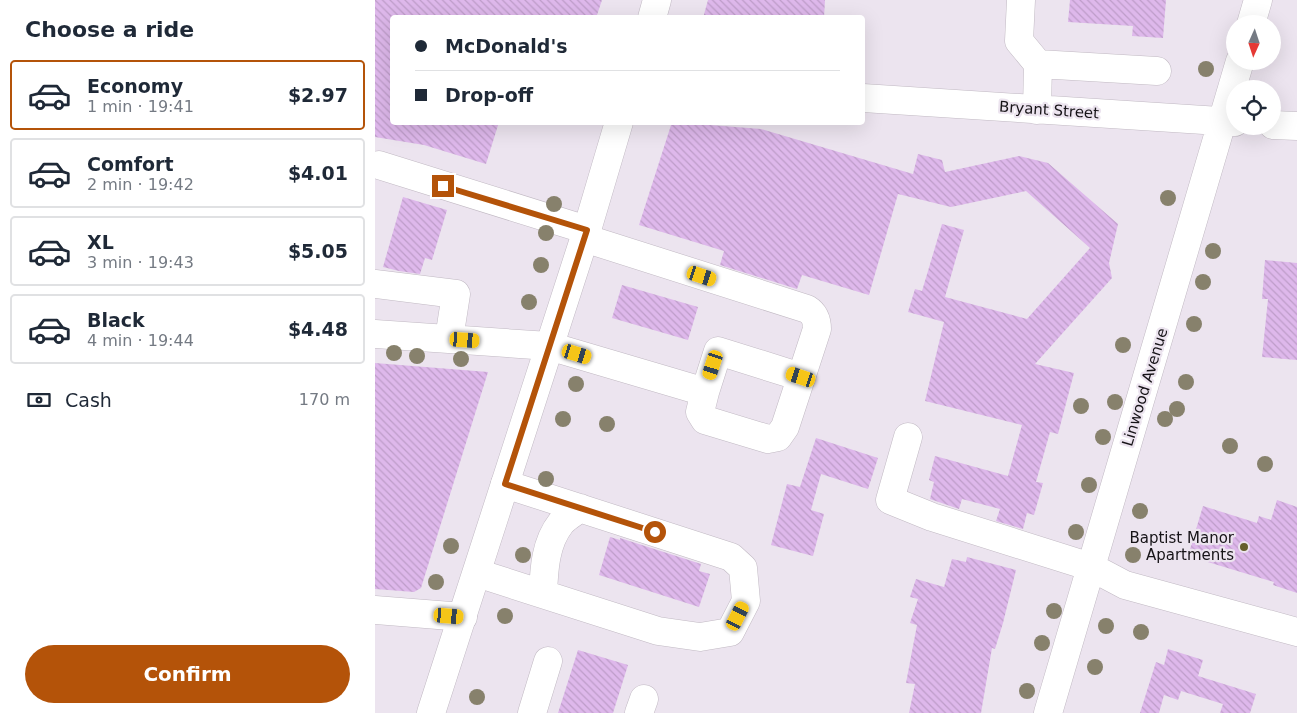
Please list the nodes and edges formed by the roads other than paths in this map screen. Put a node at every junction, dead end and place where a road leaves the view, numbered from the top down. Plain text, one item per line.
1 (657, 0) edge
2 (1021, 0) edge
3 (1258, 0) edge
4 (653, 15) edge
5 (1254, 15) edge
6 (1039, 64) junction
7 (1157, 71) dead end
8 (865, 98) edge
9 (1037, 110) junction
10 (1226, 122) edge
11 (618, 125) edge
12 (1281, 125) edge
13 (1297, 126) edge
14 (1226, 132) edge
15 (380, 173) edge
16 (586, 234) junction
17 (375, 284) edge
18 (375, 334) edge
19 (449, 339) junction
20 (549, 346) junction
21 (801, 377) junction
22 (705, 392) junction
23 (908, 437) dead end
24 (505, 484) junction
25 (580, 508) junction
26 (1091, 567) junction
27 (477, 573) junction
28 (543, 594) junction
29 (375, 610) edge
30 (463, 617) junction
31 (1297, 632) edge
32 (548, 661) dead end
33 (431, 713) edge
34 (532, 713) edge
35 (1048, 713) edge

1 - 4 street
2 - 6 street
3 - 5 street
6 - 7 street
6 - 9 street
8 - 9 street, Bryant Street
9 - 10 street, Bryant Street
11 - 16 street
12 - 13 street
14 - 26 street, Linwood Avenue
15 - 16 street
16 - 20 street
16 - 21 street
17 - 19 street
18 - 19 street
19 - 20 street
20 - 22 street
20 - 24 street
21 - 22 street
21 - 22 street
23 - 26 street
24 - 25 street
24 - 27 street
25 - 28 street
25 - 28 street
26 - 31 street
26 - 35 street, Linwood Avenue
27 - 28 street
27 - 30 street
29 - 30 street
30 - 33 street
32 - 34 street

